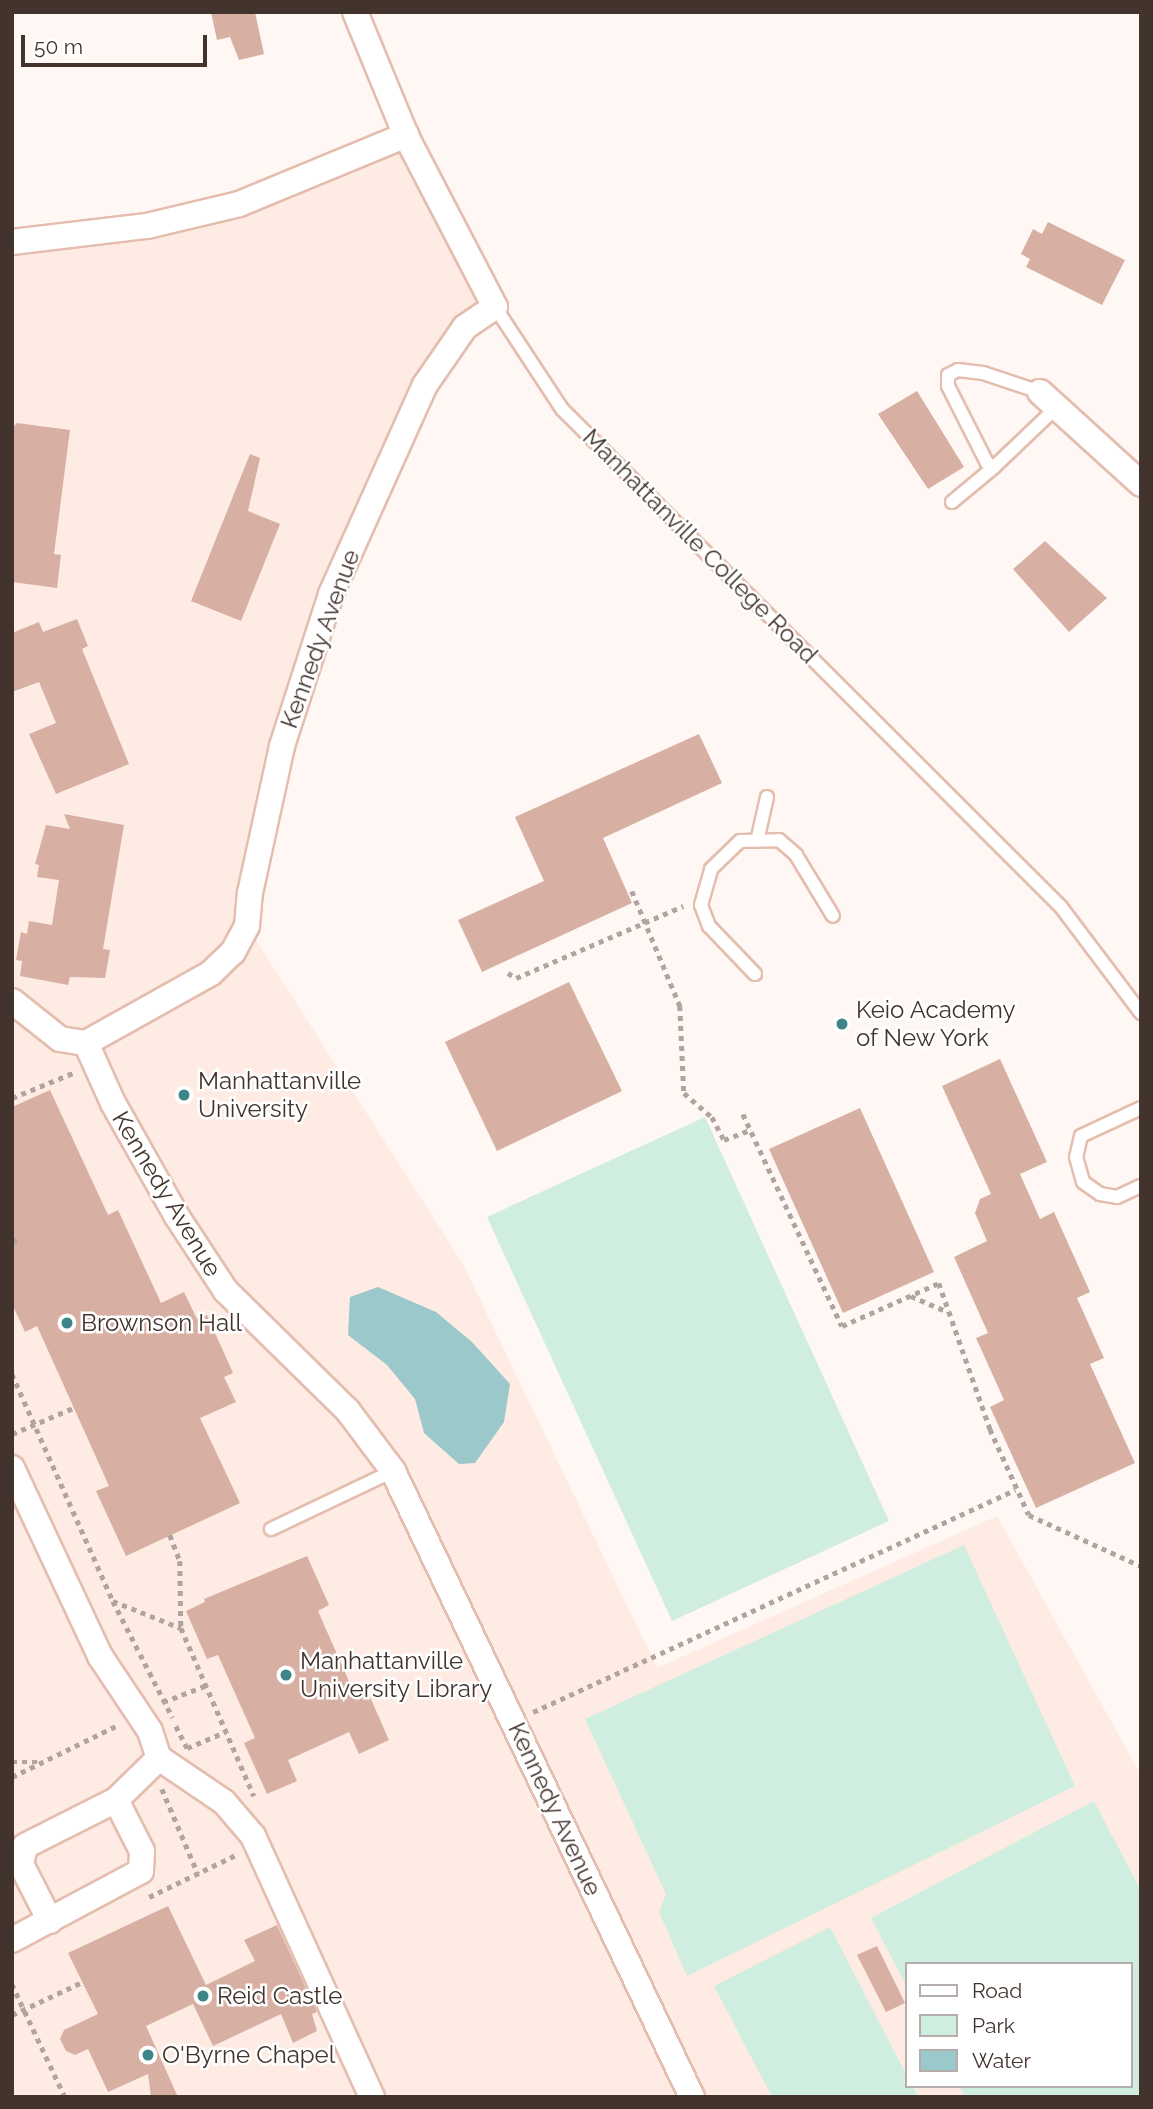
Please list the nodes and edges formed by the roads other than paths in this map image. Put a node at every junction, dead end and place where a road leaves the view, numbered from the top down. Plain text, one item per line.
1 (355, 12) edge
2 (406, 135) junction
3 (12, 242) edge
4 (495, 307) junction
5 (1049, 400) junction
6 (993, 467) junction
7 (1141, 484) edge
8 (952, 502) dead end
9 (767, 797) dead end
10 (758, 837) junction
11 (833, 916) dead end
12 (755, 974) dead end
13 (12, 1001) edge
14 (1141, 1013) edge
15 (91, 1053) junction
16 (1141, 1108) edge
17 (1141, 1186) edge
18 (12, 1468) edge
19 (393, 1471) junction
20 (271, 1529) dead end
21 (165, 1763) junction
22 (116, 1800) junction
23 (50, 1921) junction
24 (12, 1940) edge
25 (372, 2097) edge
26 (692, 2097) edge

1 - 2 street, Manhattanville College Road
2 - 3 street
2 - 4 street, Manhattanville College Road
4 - 14 lane, Manhattanville College Road
4 - 15 street, Kennedy Avenue
5 - 6 lane
5 - 6 lane
5 - 7 street
6 - 8 lane
9 - 10 lane
10 - 11 lane
10 - 12 lane
13 - 15 street
15 - 19 street, Kennedy Avenue
16 - 17 lane
18 - 21 street
19 - 20 lane
19 - 26 street, Kennedy Avenue
21 - 22 street
21 - 25 street
22 - 23 street
22 - 23 street
23 - 24 street

